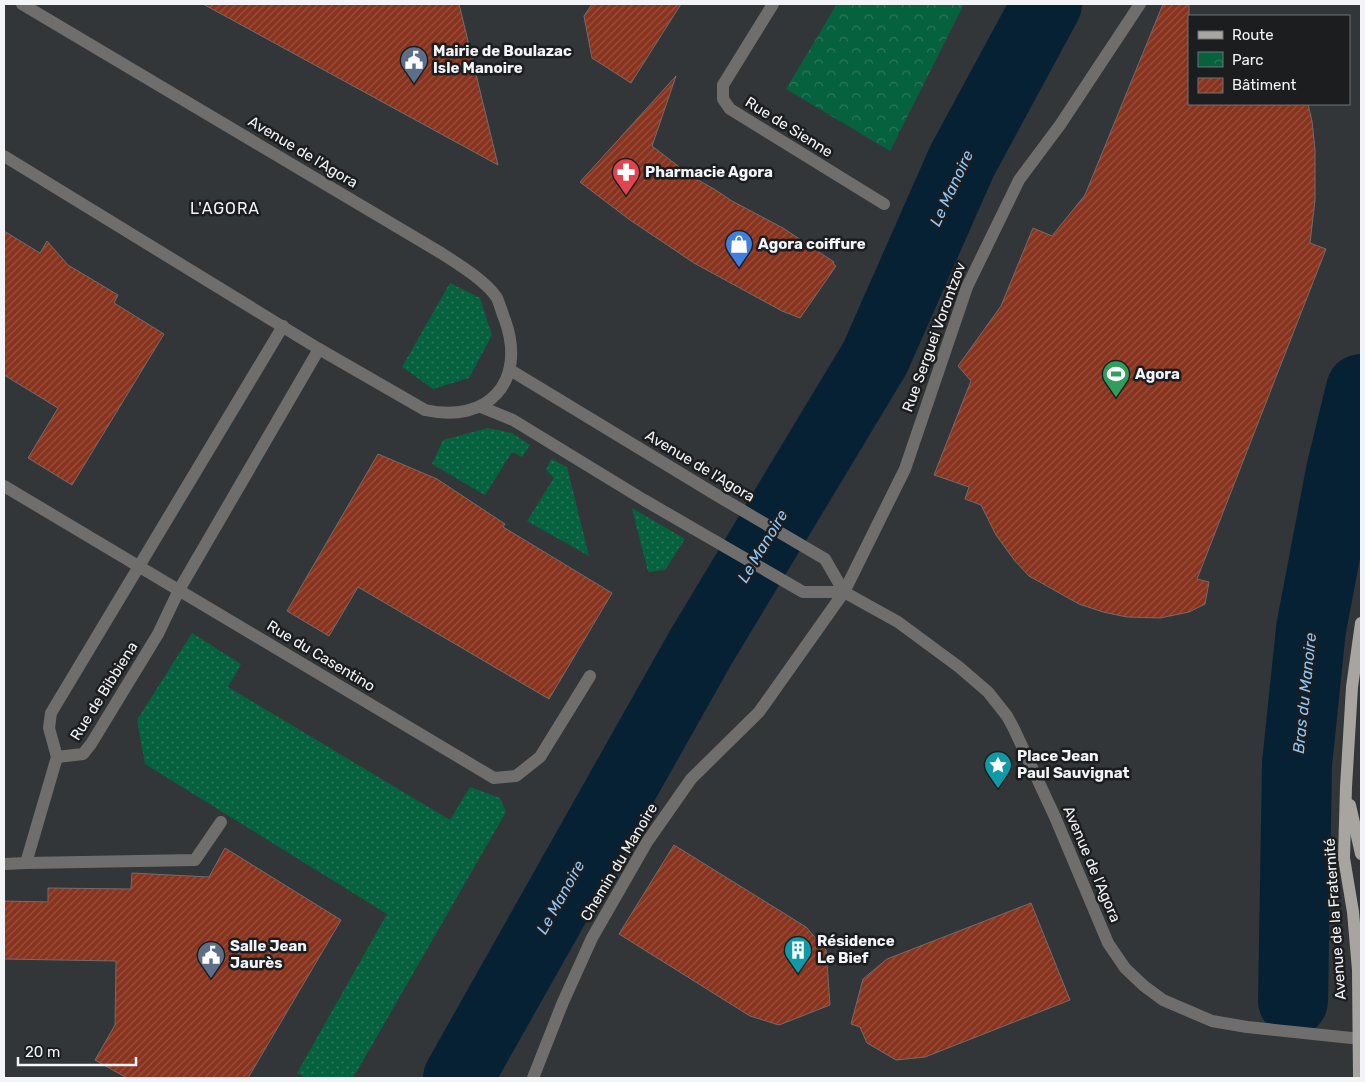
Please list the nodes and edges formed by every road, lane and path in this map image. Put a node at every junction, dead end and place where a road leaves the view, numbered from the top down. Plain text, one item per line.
1 (22, 4) edge
2 (773, 4) edge
3 (1140, 4) edge
4 (4, 156) edge
5 (884, 204) dead end
6 (283, 326) junction
7 (319, 349) junction
8 (510, 370) junction
9 (480, 407) junction
10 (4, 486) edge
11 (138, 566) junction
12 (179, 590) junction
13 (844, 592) junction
14 (1361, 623) edge
15 (590, 676) dead end
16 (57, 757) junction
17 (1346, 787) junction
18 (221, 822) dead end
19 (1361, 854) edge
20 (26, 863) junction
21 (4, 864) edge
22 (1359, 1039) edge
23 (534, 1078) edge
24 (1359, 1078) edge

1 - 8 street, Avenue de l'Agora
2 - 5 street, Rue de Sienne
3 - 13 street, Rue Serguei Vorontzov
4 - 6 street, Avenue de l'Agora
6 - 7 street, Avenue de l'Agora
6 - 11 street, Rue de Bibbiena
7 - 9 street, Avenue de l'Agora
7 - 12 street, Rue de Bibbiena
8 - 9 street, Avenue de l'Agora
8 - 13 street, Avenue de l'Agora
9 - 13 street
10 - 11 street, Rue du Casentino
11 - 12 street, Rue du Casentino
11 - 16 street, Rue de Bibbiena
12 - 15 street, Rue du Casentino
12 - 16 street, Rue de Bibbiena
13 - 22 street, Avenue de l'Agora
13 - 23 street, Chemin du Manoire
14 - 17 main road, Avenue de la Fraternité
16 - 20 street
17 - 19 main road, Avenue de la Fraternité
17 - 22 main road, Avenue de la Fraternité
18 - 20 street
20 - 21 street
22 - 24 main road, Avenue de la Fraternité

